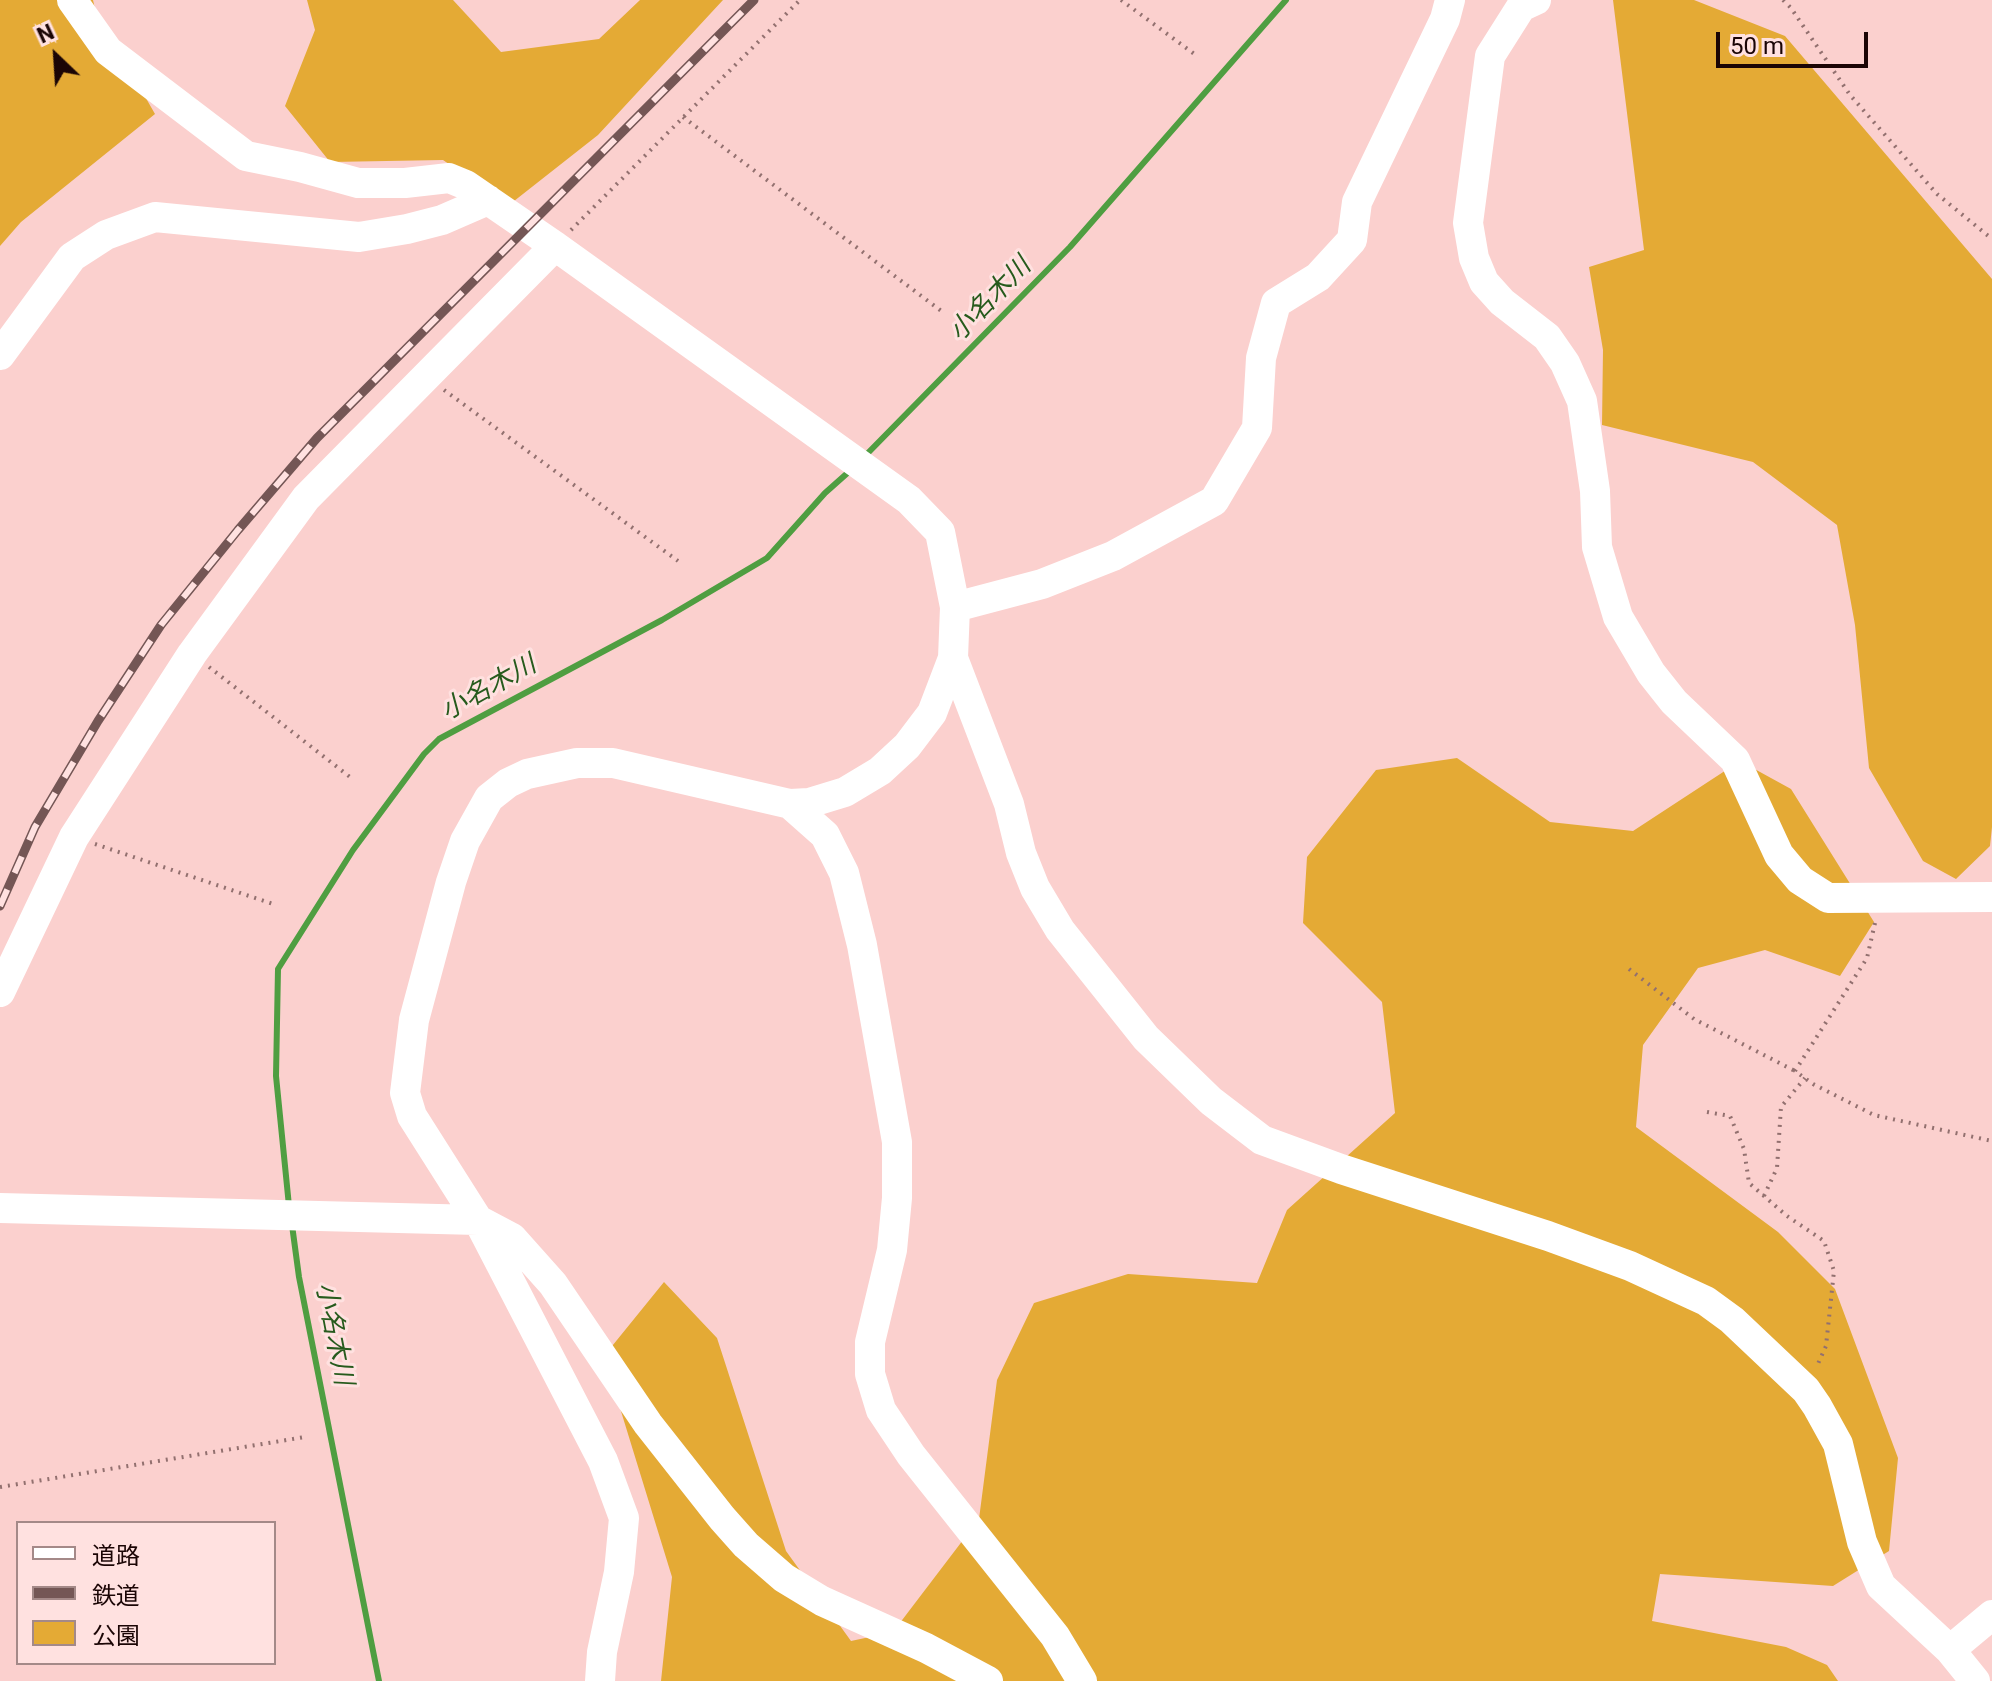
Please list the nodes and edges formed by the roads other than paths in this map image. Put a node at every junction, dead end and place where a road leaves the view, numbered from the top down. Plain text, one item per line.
1 (72, 0) edge
2 (1450, 0) edge
3 (1536, 0) edge
4 (488, 200) junction
5 (555, 246) junction
6 (0, 355) edge
7 (955, 607) junction
8 (953, 658) junction
9 (790, 804) junction
10 (1992, 897) edge
11 (0, 992) edge
12 (0, 1208) edge
13 (478, 1220) junction
14 (1992, 1615) edge
15 (1950, 1650) junction
16 (600, 1681) edge
17 (988, 1681) edge
18 (1082, 1681) edge
19 (1975, 1681) edge

1 - 4 street
2 - 7 street
3 - 10 street
4 - 5 street
4 - 6 street
5 - 7 street
5 - 11 street
7 - 8 street
8 - 9 street
8 - 15 street
9 - 13 street
9 - 18 street
12 - 13 street
13 - 16 street
13 - 17 street
14 - 15 street
15 - 19 street

